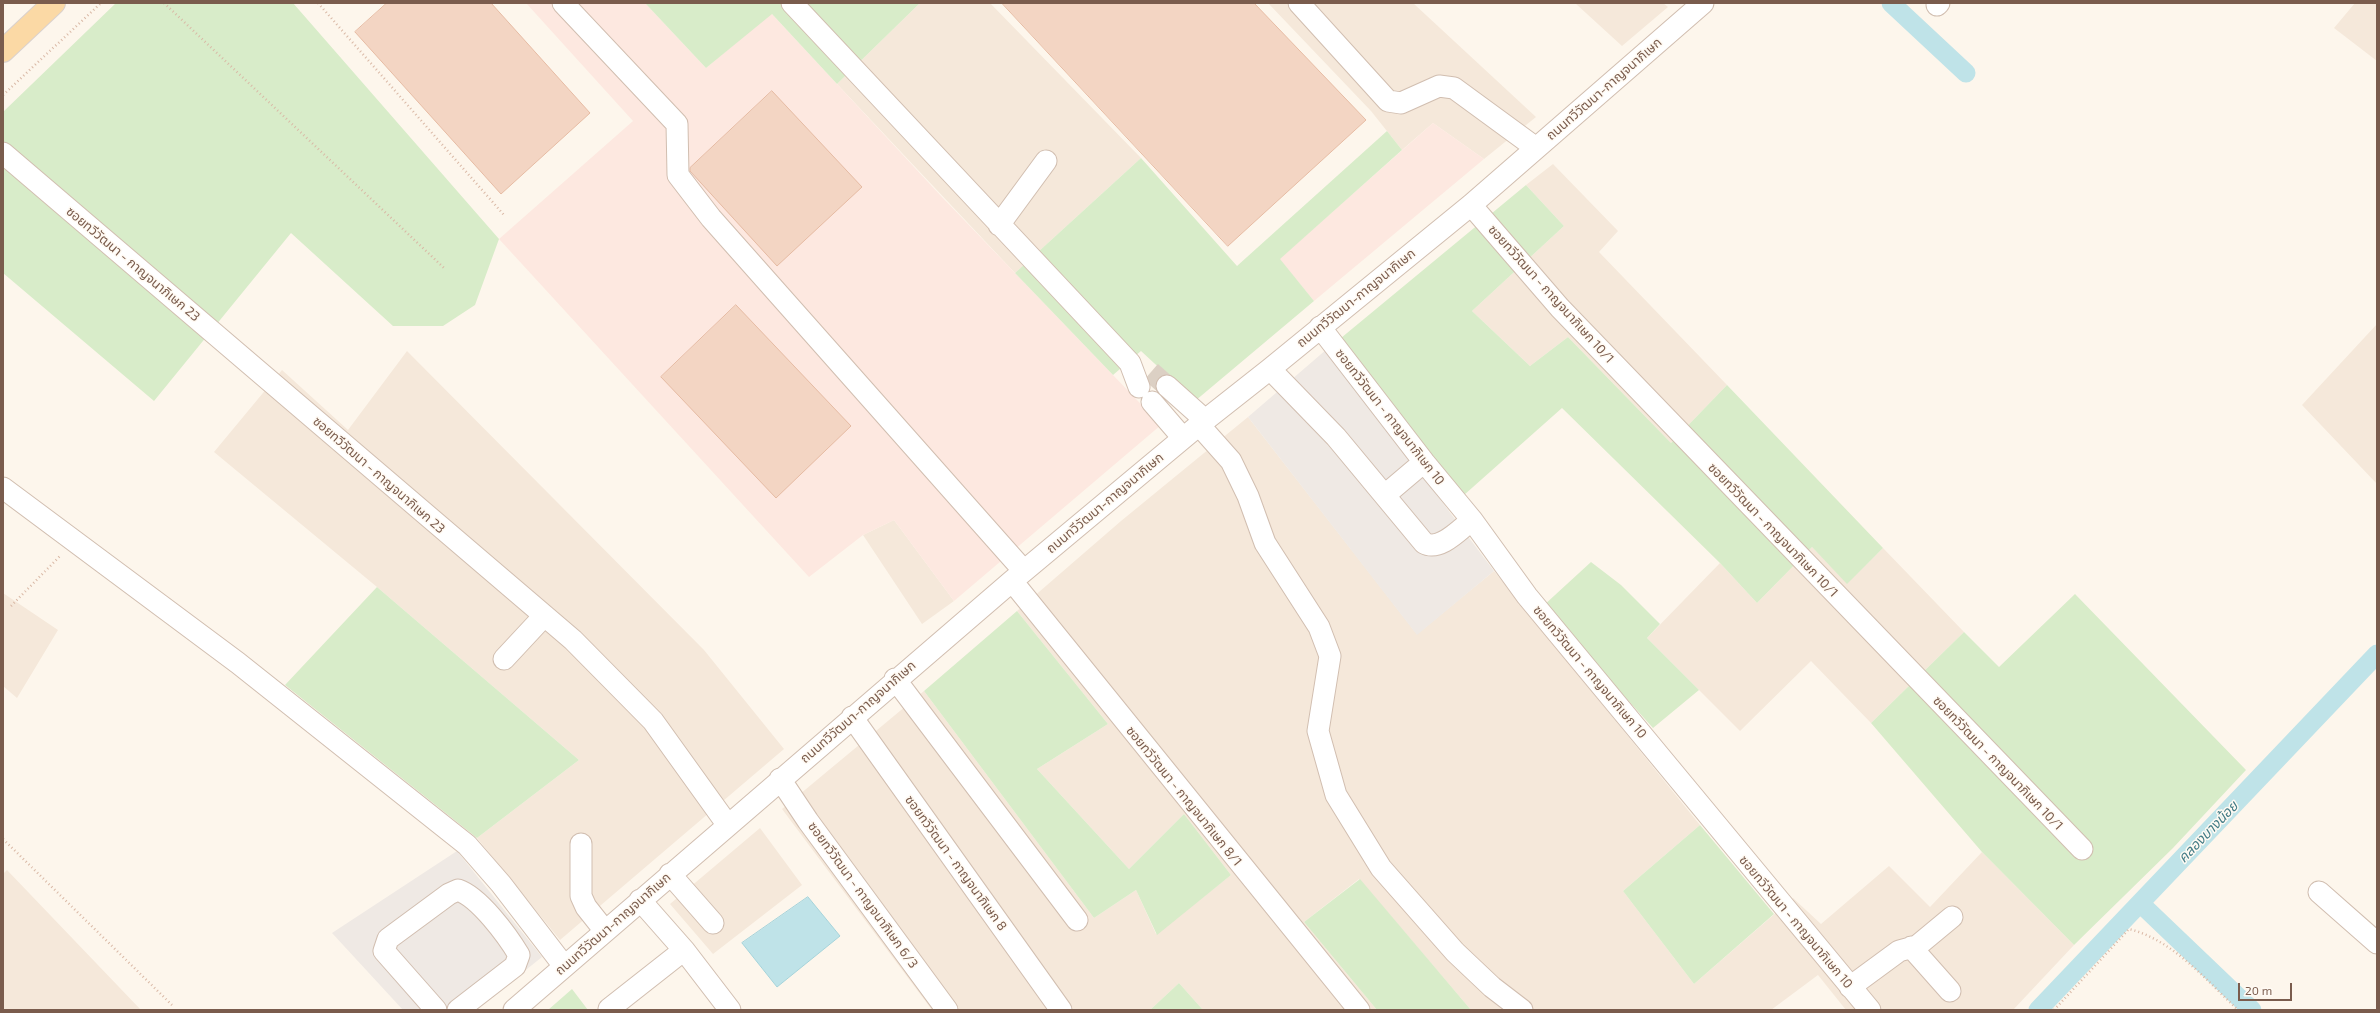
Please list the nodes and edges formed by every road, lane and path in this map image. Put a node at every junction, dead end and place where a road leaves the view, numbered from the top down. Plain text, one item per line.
1 (54, 3) edge
2 (101, 3) edge
3 (164, 3) edge
4 (318, 3) edge
5 (563, 3) edge
6 (792, 3) edge
7 (1299, 3) edge
8 (1703, 3) edge
9 (3, 51) edge
10 (3, 95) edge
11 (1536, 148) junction
12 (3, 153) edge
13 (1046, 161) dead end
14 (1471, 205) junction
15 (504, 215) dead end
16 (999, 225) junction
17 (444, 268) dead end
18 (1320, 327) junction
19 (1270, 369) junction
20 (1167, 386) tunnel mouth
21 (1202, 423) junction
22 (1183, 438) junction
23 (1424, 462) junction
24 (3, 488) edge
25 (1385, 495) junction
26 (1472, 520) junction
27 (74, 541) junction
28 (1018, 576) junction
29 (11, 606) dead end
30 (544, 616) junction
31 (504, 659) dead end
32 (895, 680) junction
33 (852, 717) junction
34 (780, 779) junction
35 (727, 824) junction
36 (3, 839) edge
37 (581, 844) dead end
38 (2082, 849) dead end
39 (670, 874) junction
40 (2319, 892) dead end
41 (640, 900) junction
42 (1952, 917) dead end
43 (1077, 920) dead end
44 (713, 923) dead end
45 (605, 931) junction
46 (2377, 943) edge
47 (1911, 947) junction
48 (684, 950) junction
49 (564, 966) junction
50 (1850, 987) junction
51 (1950, 991) dead end
52 (172, 1004) dead end
53 (609, 1009) dead end
54 (436, 1010) edge
55 (458, 1010) edge
56 (514, 1010) edge
57 (730, 1010) edge
58 (947, 1010) edge
59 (1061, 1010) edge
60 (1358, 1010) edge
61 (1522, 1010) edge
62 (1870, 1010) edge
63 (2054, 1010) edge
64 (2238, 1010) edge

1 - 9 main road
2 - 10 path
3 - 17 path
4 - 15 path
5 - 28 street, ซอยทวีวัฒนา - กาญจนาภิเษก 8/1
6 - 16 street
7 - 11 street
8 - 11 street, ถนนทวีวัฒนา-กาญจนาภิเษก
11 - 14 street, ถนนทวีวัฒนา-กาญจนาภิเษก
12 - 30 street, ซอยทวีวัฒนา - กาญจนาภิเษก 23
13 - 16 street
14 - 18 street, ถนนทวีวัฒนา-กาญจนาภิเษก
14 - 38 street, ซอยทวีวัฒนา - กาญจนาภิเษก 10/1
16 - 22 street
18 - 19 street, ถนนทวีวัฒนา-กาญจนาภิเษก
18 - 23 street, ซอยทวีวัฒนา - กาญจนาภิเษก 10
19 - 21 street, ถนนทวีวัฒนา-กาญจนาภิเษก
19 - 25 street
20 - 21 street
21 - 22 street, ถนนทวีวัฒนา-กาญจนาภิเษก
21 - 61 street
22 - 28 street, ถนนทวีวัฒนา-กาญจนาภิเษก
23 - 25 street
23 - 26 street, ซอยทวีวัฒนา - กาญจนาภิเษก 10
24 - 27 street
25 - 26 street
26 - 50 street, ซอยทวีวัฒนา - กาญจนาภิเษก 10
27 - 29 path
27 - 49 street
28 - 32 street, ถนนทวีวัฒนา-กาญจนาภิเษก
28 - 60 street, ซอยทวีวัฒนา - กาญจนาภิเษก 8/1
30 - 31 street
30 - 35 street, ซอยทวีวัฒนา - กาญจนาภิเษก 23
32 - 33 street, ถนนทวีวัฒนา-กาญจนาภิเษก
32 - 43 street
33 - 34 street, ถนนทวีวัฒนา-กาญจนาภิเษก
33 - 59 street, ซอยทวีวัฒนา - กาญจนาภิเษก 8
34 - 35 street, ถนนทวีวัฒนา-กาญจนาภิเษก
34 - 58 street, ซอยทวีวัฒนา - กาญจนาภิเษก 6/3
35 - 39 street, ถนนทวีวัฒนา-กาญจนาภิเษก
36 - 52 path
37 - 45 street
39 - 41 street, ถนนทวีวัฒนา-กาญจนาภิเษก
39 - 44 street
40 - 46 street
41 - 45 street, ถนนทวีวัฒนา-กาญจนาภิเษก
41 - 48 street
42 - 47 street
45 - 49 street, ถนนทวีวัฒนา-กาญจนาภิเษก
47 - 50 street
47 - 51 street
48 - 53 street
48 - 57 street
49 - 56 street, ถนนทวีวัฒนา-กาญจนาภิเษก
50 - 62 street, ซอยทวีวัฒนา - กาญจนาภิเษก 10
54 - 55 street
63 - 64 path

